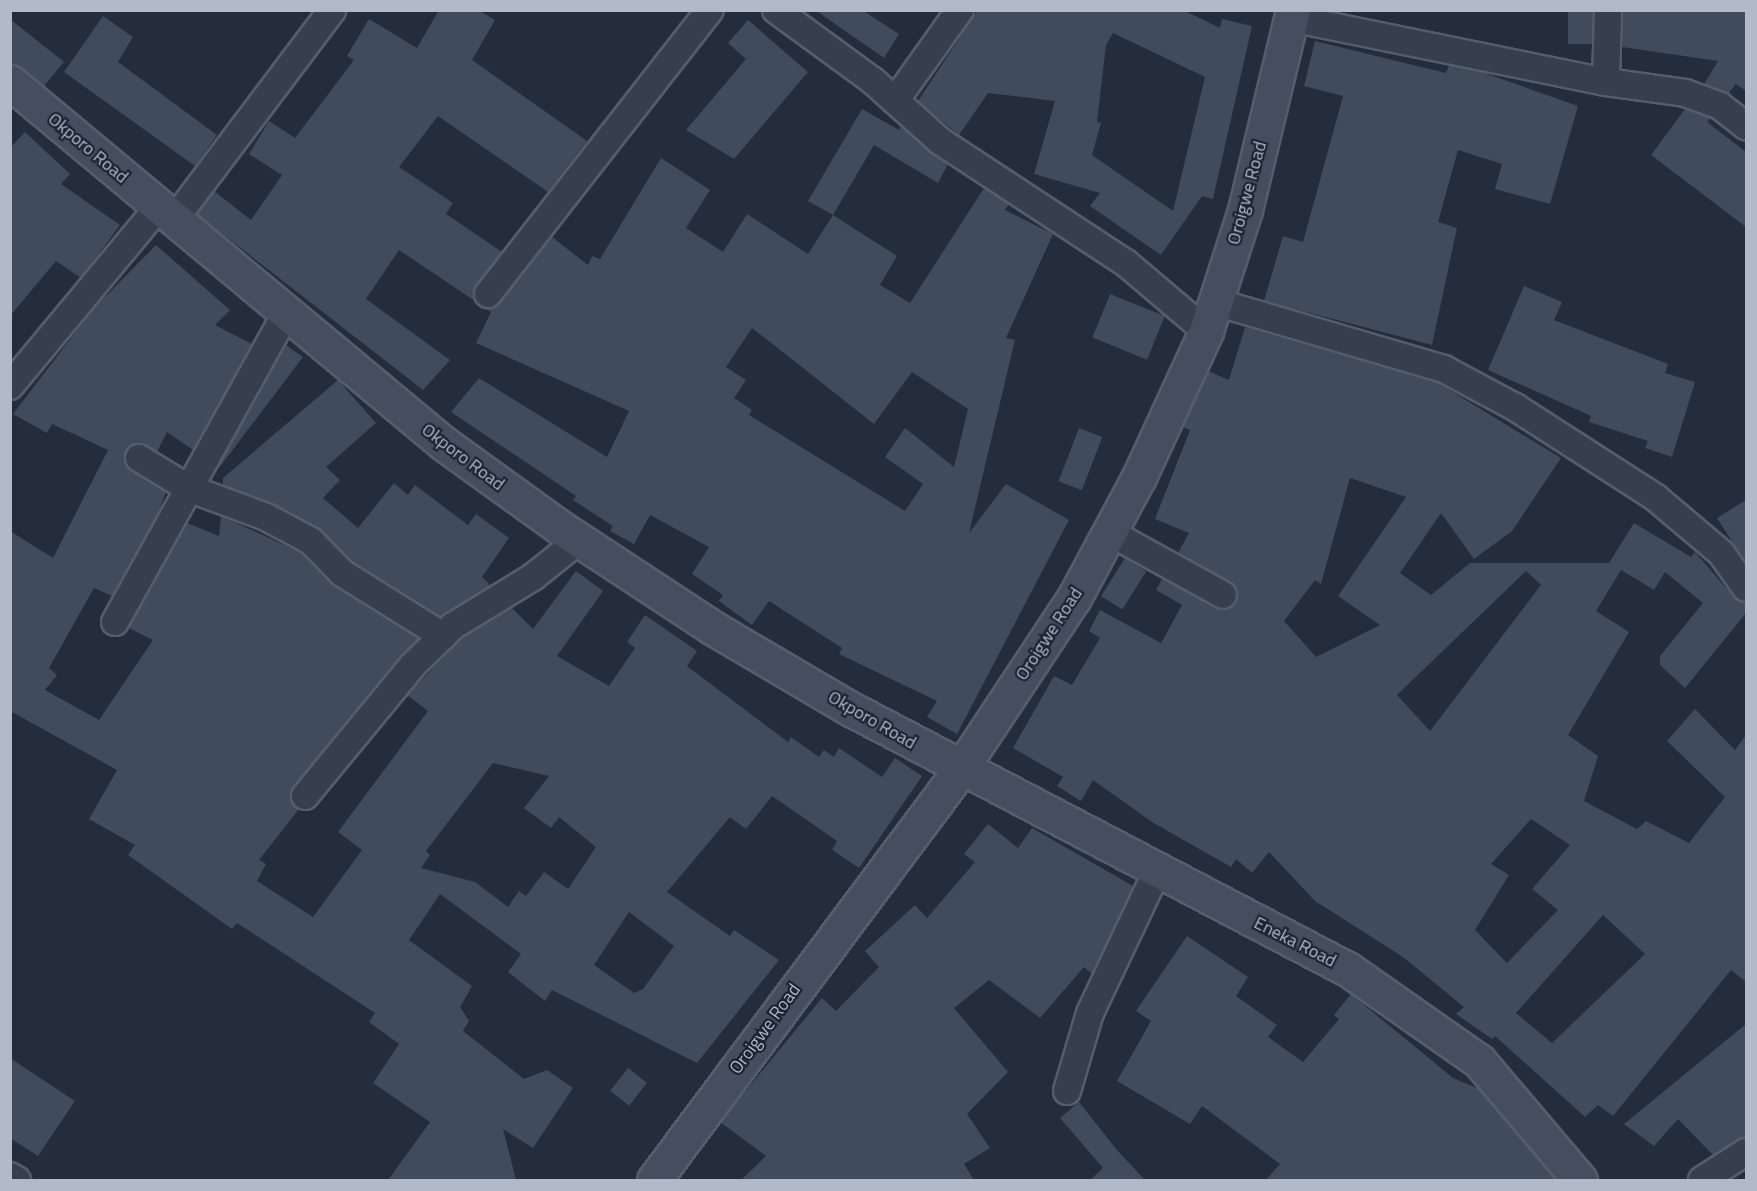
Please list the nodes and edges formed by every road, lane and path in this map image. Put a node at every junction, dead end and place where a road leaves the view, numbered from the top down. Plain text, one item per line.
1 (332, 10) edge
2 (710, 10) edge
3 (776, 10) edge
4 (960, 10) edge
5 (1608, 10) edge
6 (1292, 14) edge
7 (10, 82) edge
8 (1606, 82) junction
9 (895, 100) junction
10 (1746, 126) edge
11 (166, 214) junction
12 (488, 294) dead end
13 (286, 314) junction
14 (1210, 317) junction
15 (10, 386) edge
16 (139, 458) dead end
17 (188, 488) junction
18 (1109, 532) junction
19 (579, 540) junction
20 (1746, 588) edge
21 (1223, 595) dead end
22 (114, 622) dead end
23 (443, 636) junction
24 (960, 770) junction
25 (304, 796) dead end
26 (1158, 869) junction
27 (1067, 1091) dead end
28 (1746, 1152) edge
29 (10, 1176) edge
30 (18, 1180) edge
31 (654, 1180) edge
32 (1580, 1180) edge
33 (1702, 1180) edge

1 - 11 street
2 - 12 street
3 - 9 street
4 - 9 street
5 - 8 street
6 - 8 street
6 - 14 main road, Oroigwe Road
7 - 11 main road, Okporo Road
8 - 10 street
9 - 14 street
11 - 13 main road, Okporo Road
11 - 15 street
13 - 17 street
13 - 19 main road, Okporo Road
14 - 18 main road, Oroigwe Road
14 - 20 street
16 - 17 street
17 - 22 street
17 - 23 street
18 - 21 street
18 - 24 main road, Oroigwe Road
19 - 23 street
19 - 24 main road, Okporo Road
23 - 25 street
24 - 26 main road, Eneka Road
24 - 31 main road, Oroigwe Road
26 - 27 street
26 - 32 main road, Eneka Road
28 - 33 street
29 - 30 street

